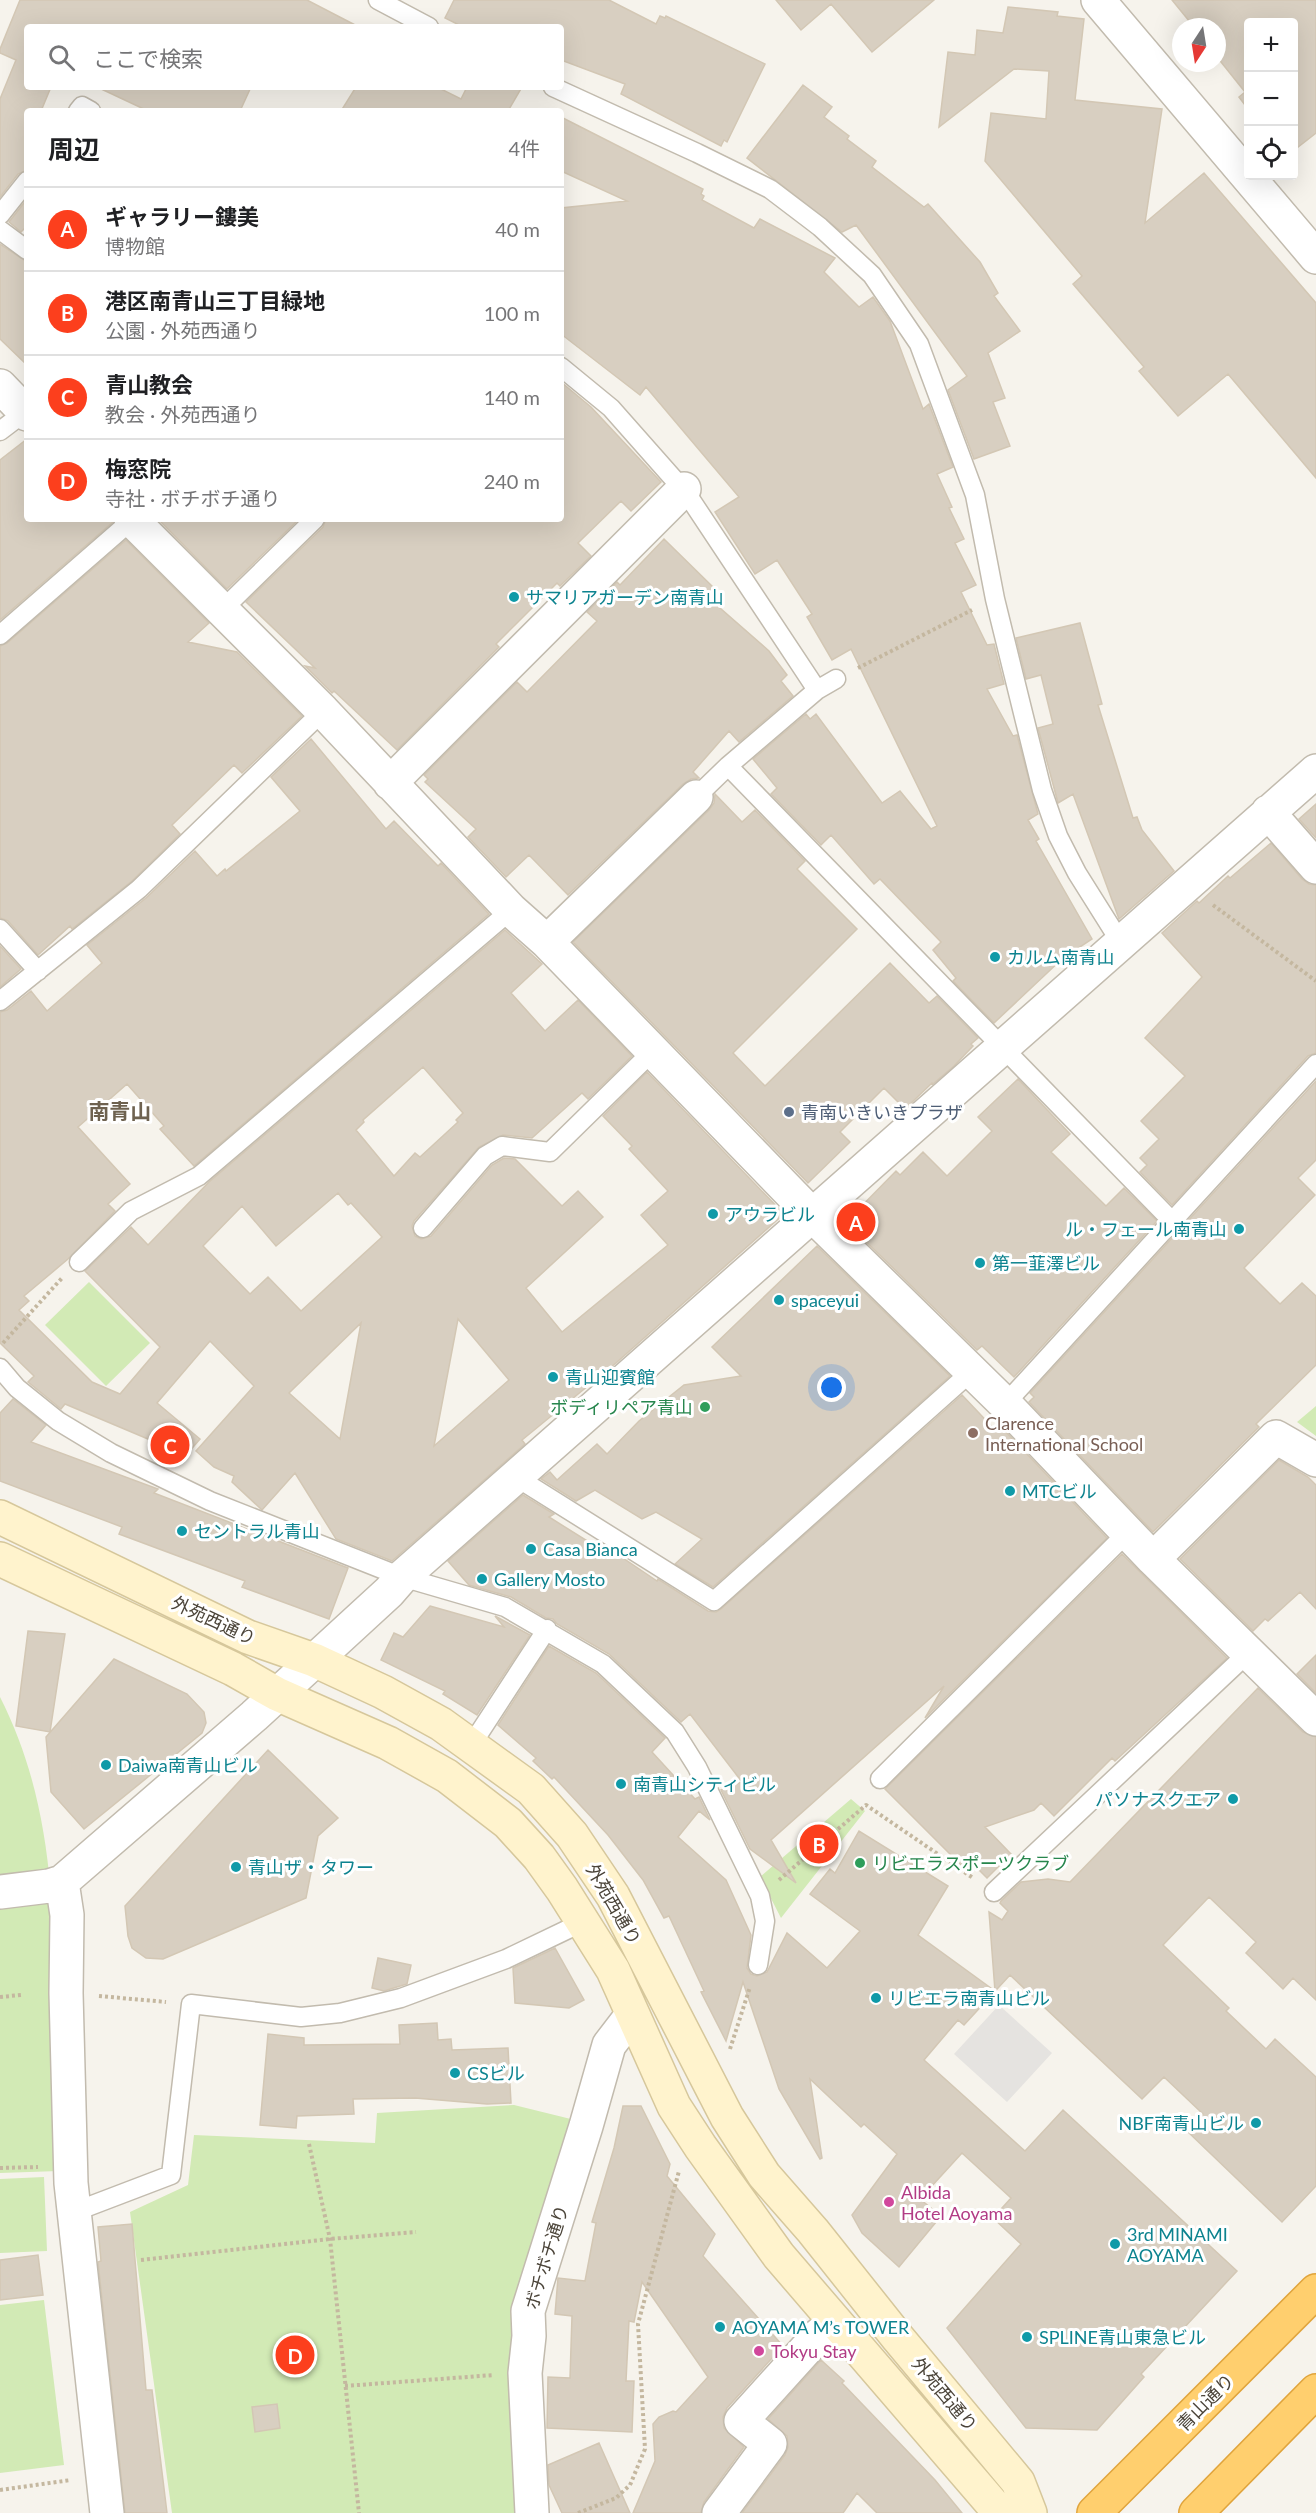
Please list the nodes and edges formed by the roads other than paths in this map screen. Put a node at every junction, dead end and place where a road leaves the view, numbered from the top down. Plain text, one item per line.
1 (378, 0) edge
2 (1098, 0) edge
3 (423, 24) edge
4 (560, 90) edge
5 (24, 185) edge
6 (0, 215) edge
7 (0, 231) edge
8 (24, 247) edge
9 (1316, 257) edge
10 (564, 369) edge
11 (0, 386) edge
12 (17, 419) edge
13 (684, 489) junction
14 (129, 522) edge
15 (135, 522) edge
16 (312, 522) edge
17 (221, 611) junction
18 (0, 635) edge
19 (836, 679) road end
20 (817, 690) junction
21 (323, 711) junction
22 (728, 766) junction
23 (1316, 771) edge
24 (390, 783) junction
25 (696, 797) joint
26 (1268, 812) junction
27 (1316, 867) edge
28 (511, 910) junction
29 (0, 929) edge
30 (546, 942) junction
31 (1121, 943) junction
32 (38, 971) junction
33 (0, 1001) edge
34 (1001, 1048) junction
35 (652, 1052) junction
36 (1316, 1064) edge
37 (813, 1216) junction
38 (1172, 1221) junction
39 (423, 1227) dead end
40 (79, 1262) road end
41 (0, 1368) edge
42 (972, 1371) junction
43 (1005, 1404) junction
44 (1316, 1460) edge
45 (516, 1477) junction
46 (0, 1518) edge
47 (1128, 1532) junction
48 (0, 1559) edge
49 (1153, 1559) junction
50 (402, 1577) junction
51 (547, 1629) junction
52 (1248, 1653) junction
53 (314, 1660) junction
54 (277, 1694) junction
55 (1316, 1719) edge
56 (472, 1744) junction
57 (880, 1779) dead end
58 (62, 1882) junction
59 (0, 1892) edge
60 (994, 1892) road end
61 (583, 1922) junction
62 (758, 1965) road end
63 (632, 2015) junction
64 (74, 2212) junction
65 (1316, 2291) edge
66 (835, 2322) junction
67 (1316, 2391) edge
68 (107, 2513) edge
69 (532, 2513) edge
70 (719, 2513) edge
71 (1000, 2513) edge
72 (1030, 2513) edge
73 (1094, 2513) edge
74 (1196, 2513) edge

1 - 3 lane
2 - 9 street
4 - 31 lane
5 - 6 lane
7 - 8 lane
10 - 13 lane
11 - 12 street
13 - 20 lane
13 - 24 street
14 - 18 lane
15 - 17 street
16 - 17 lane
17 - 21 street
19 - 20 lane
20 - 22 lane
21 - 24 street
21 - 32 lane
22 - 25 lane
22 - 34 lane
23 - 26 street
24 - 28 street
25 - 30 street
26 - 27 street
26 - 31 street
28 - 30 street
28 - 40 lane
29 - 32 lane
30 - 35 street
31 - 34 street
32 - 33 lane
34 - 37 street
34 - 38 lane
35 - 37 street
35 - 39 lane
36 - 38 lane
37 - 42 street
37 - 45 street
38 - 43 lane
41 - 50 lane
42 - 43 street
42 - 45 lane
43 - 47 street
44 - 49 street
45 - 50 street
46 - 53 main road, 外苑西通り
47 - 49 street
47 - 57 lane
48 - 54 main road, 外苑西通り
49 - 52 street
50 - 51 lane
50 - 53 street
51 - 56 lane
51 - 62 lane
52 - 55 street
52 - 60 lane
53 - 54 street
53 - 56 main road, 外苑西通り
54 - 58 street
54 - 61 main road, 外苑西通り
56 - 72 main road, 外苑西通り
58 - 59 street
58 - 64 street
61 - 63 main road, 外苑西通り
61 - 64 lane
63 - 66 main road, 外苑西通り
63 - 69 street, ボチボチ通り
64 - 68 street
65 - 73 highway, 青山通り
66 - 70 street
66 - 71 main road, 外苑西通り
67 - 74 highway

